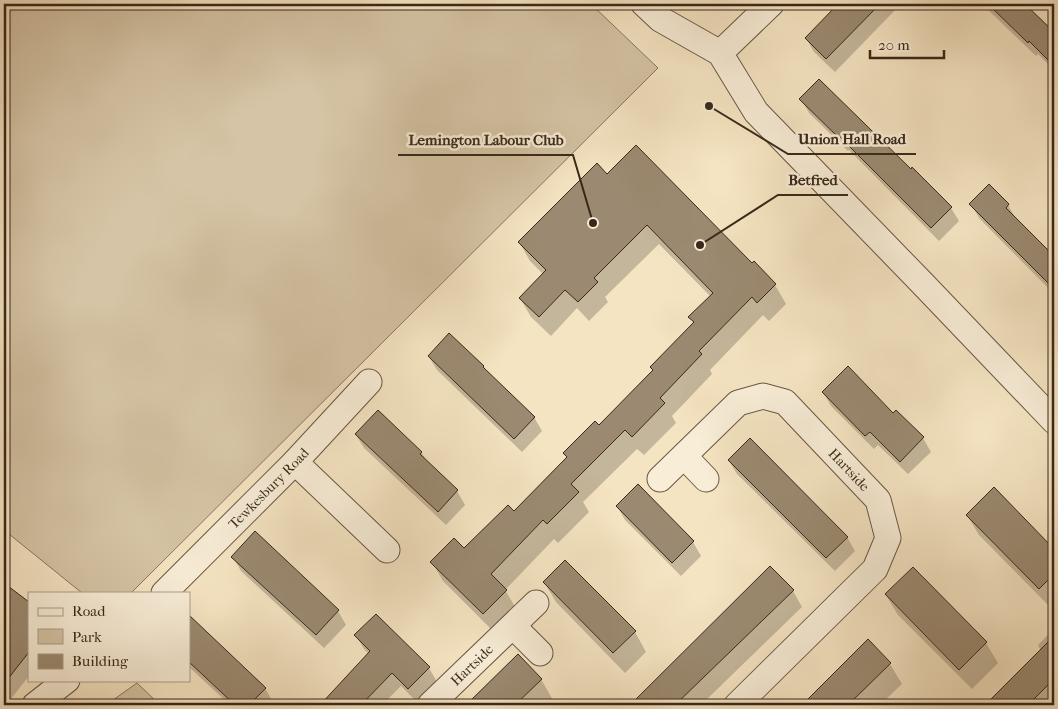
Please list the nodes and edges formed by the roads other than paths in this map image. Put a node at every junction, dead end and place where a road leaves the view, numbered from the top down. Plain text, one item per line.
1 (644, 4) edge
2 (771, 4) edge
3 (720, 53) junction
4 (369, 382) dead end
5 (1054, 421) edge
6 (684, 456) junction
7 (295, 462) junction
8 (660, 479) dead end
9 (706, 479) dead end
10 (387, 550) dead end
11 (165, 592) edge
12 (536, 604) dead end
13 (513, 626) junction
14 (540, 653) dead end
15 (64, 682) edge
16 (35, 705) edge
17 (430, 705) edge
18 (737, 705) edge

1 - 3 street
2 - 3 street
3 - 5 street
4 - 7 street, Tewkesbury Road
6 - 8 street, Hartside
6 - 9 street
6 - 18 street, Hartside
7 - 10 street
7 - 11 street, Tewkesbury Road
12 - 13 street, Hartside
13 - 14 street
13 - 17 street, Hartside
15 - 16 street

